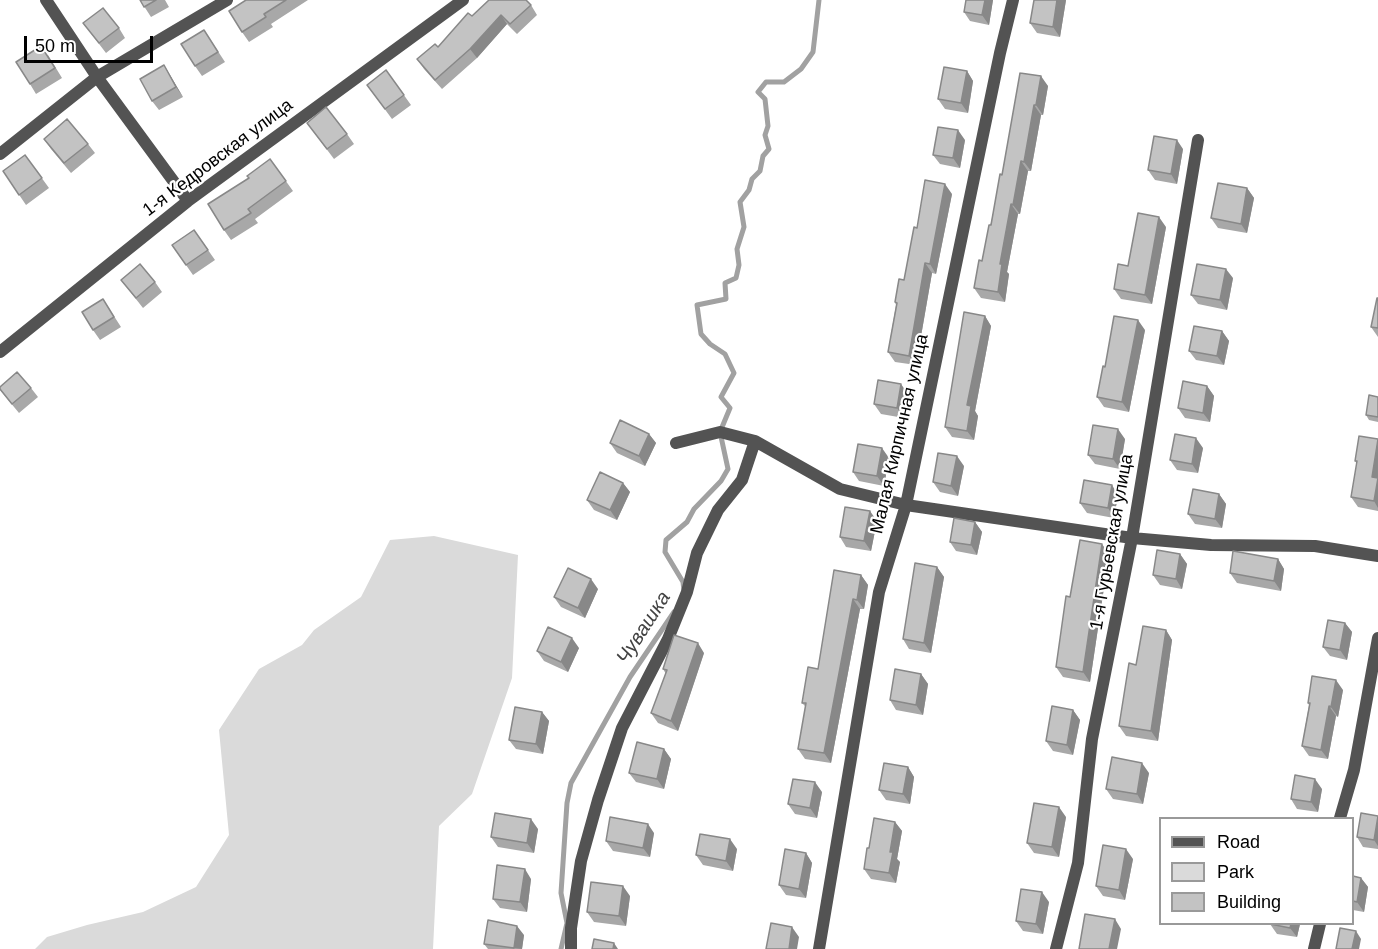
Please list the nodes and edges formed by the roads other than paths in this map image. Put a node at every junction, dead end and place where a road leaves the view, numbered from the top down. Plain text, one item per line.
1 (46, 0) edge
2 (226, 0) edge
3 (463, 0) edge
4 (1013, 0) edge
5 (98, 76) junction
6 (1198, 140) dead end
7 (0, 154) edge
8 (188, 201) junction
9 (0, 352) edge
10 (755, 441) junction
11 (676, 443) dead end
12 (906, 506) junction
13 (1132, 538) junction
14 (1378, 556) edge
15 (1378, 638) edge
16 (1341, 817) edge
17 (1320, 925) edge
18 (571, 949) edge
19 (819, 949) edge
20 (1056, 949) edge
21 (1314, 949) edge

1 - 5 street
2 - 5 street
3 - 8 street, 1-я Кедровская улица
4 - 12 street, Малая Кирпичная улица
5 - 7 street
5 - 8 street
6 - 13 street, 1-я Гурьевская улица
8 - 9 street, 1-я Кедровская улица
10 - 11 street
10 - 12 street
10 - 18 street
12 - 13 street
12 - 19 street, Малая Кирпичная улица
13 - 14 street
13 - 20 street, 1-я Гурьевская улица
15 - 16 street
17 - 21 street

